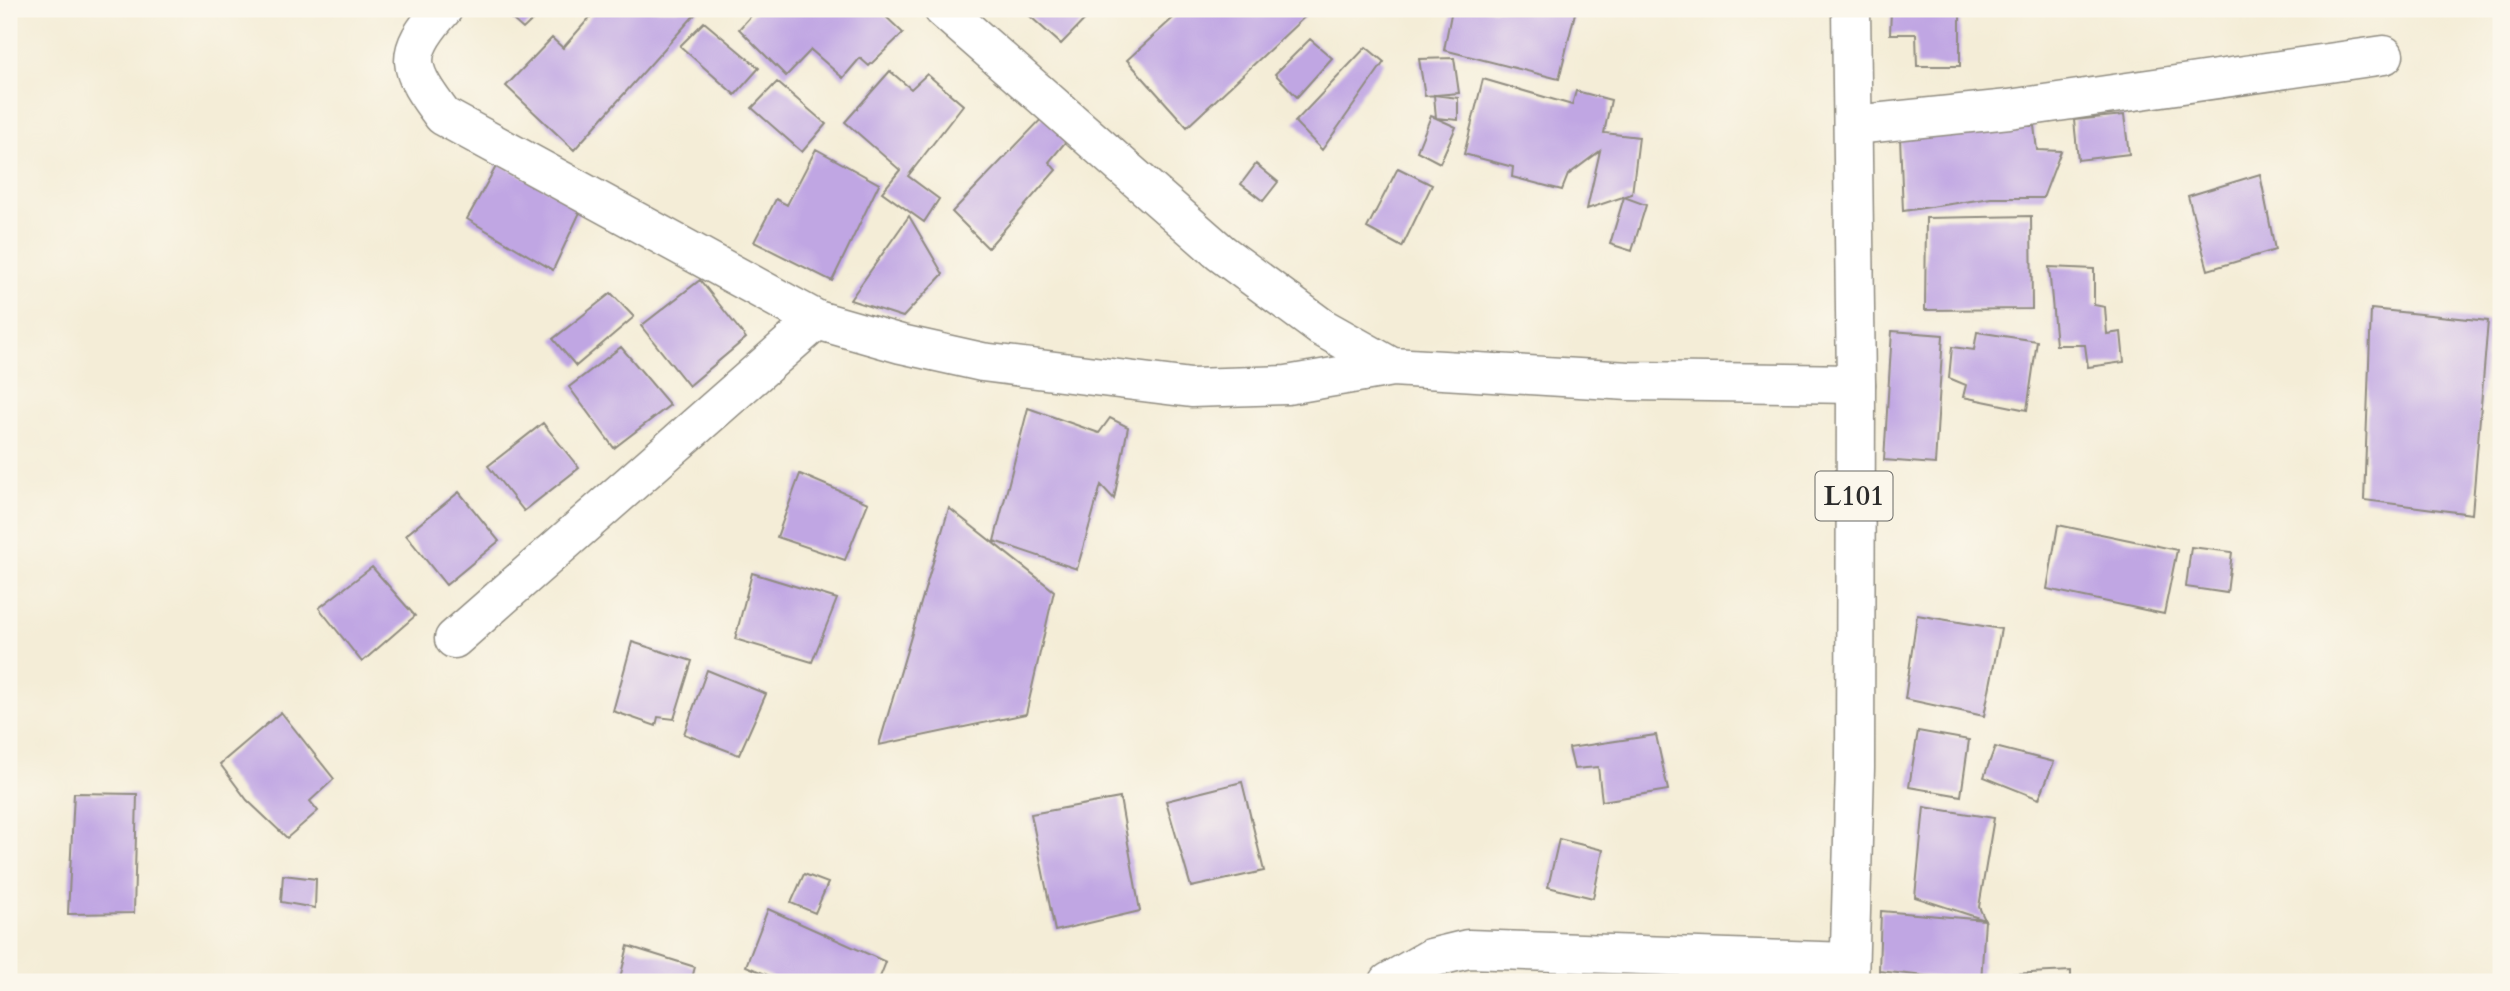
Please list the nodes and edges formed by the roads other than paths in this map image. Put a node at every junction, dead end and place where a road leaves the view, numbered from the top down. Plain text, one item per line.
1 (443, 9) edge
2 (943, 9) edge
3 (1851, 9) edge
4 (2384, 55) dead end
5 (1854, 125) junction
6 (817, 320) junction
7 (1392, 367) junction
8 (1856, 384) junction
9 (454, 639) dead end
10 (1849, 972) edge
11 (1389, 982) edge

1 - 6 street
2 - 7 street
3 - 5 street, L101
4 - 5 street
5 - 8 street, L101
6 - 7 street
6 - 9 street
7 - 8 street
8 - 10 street, L101
10 - 11 street

